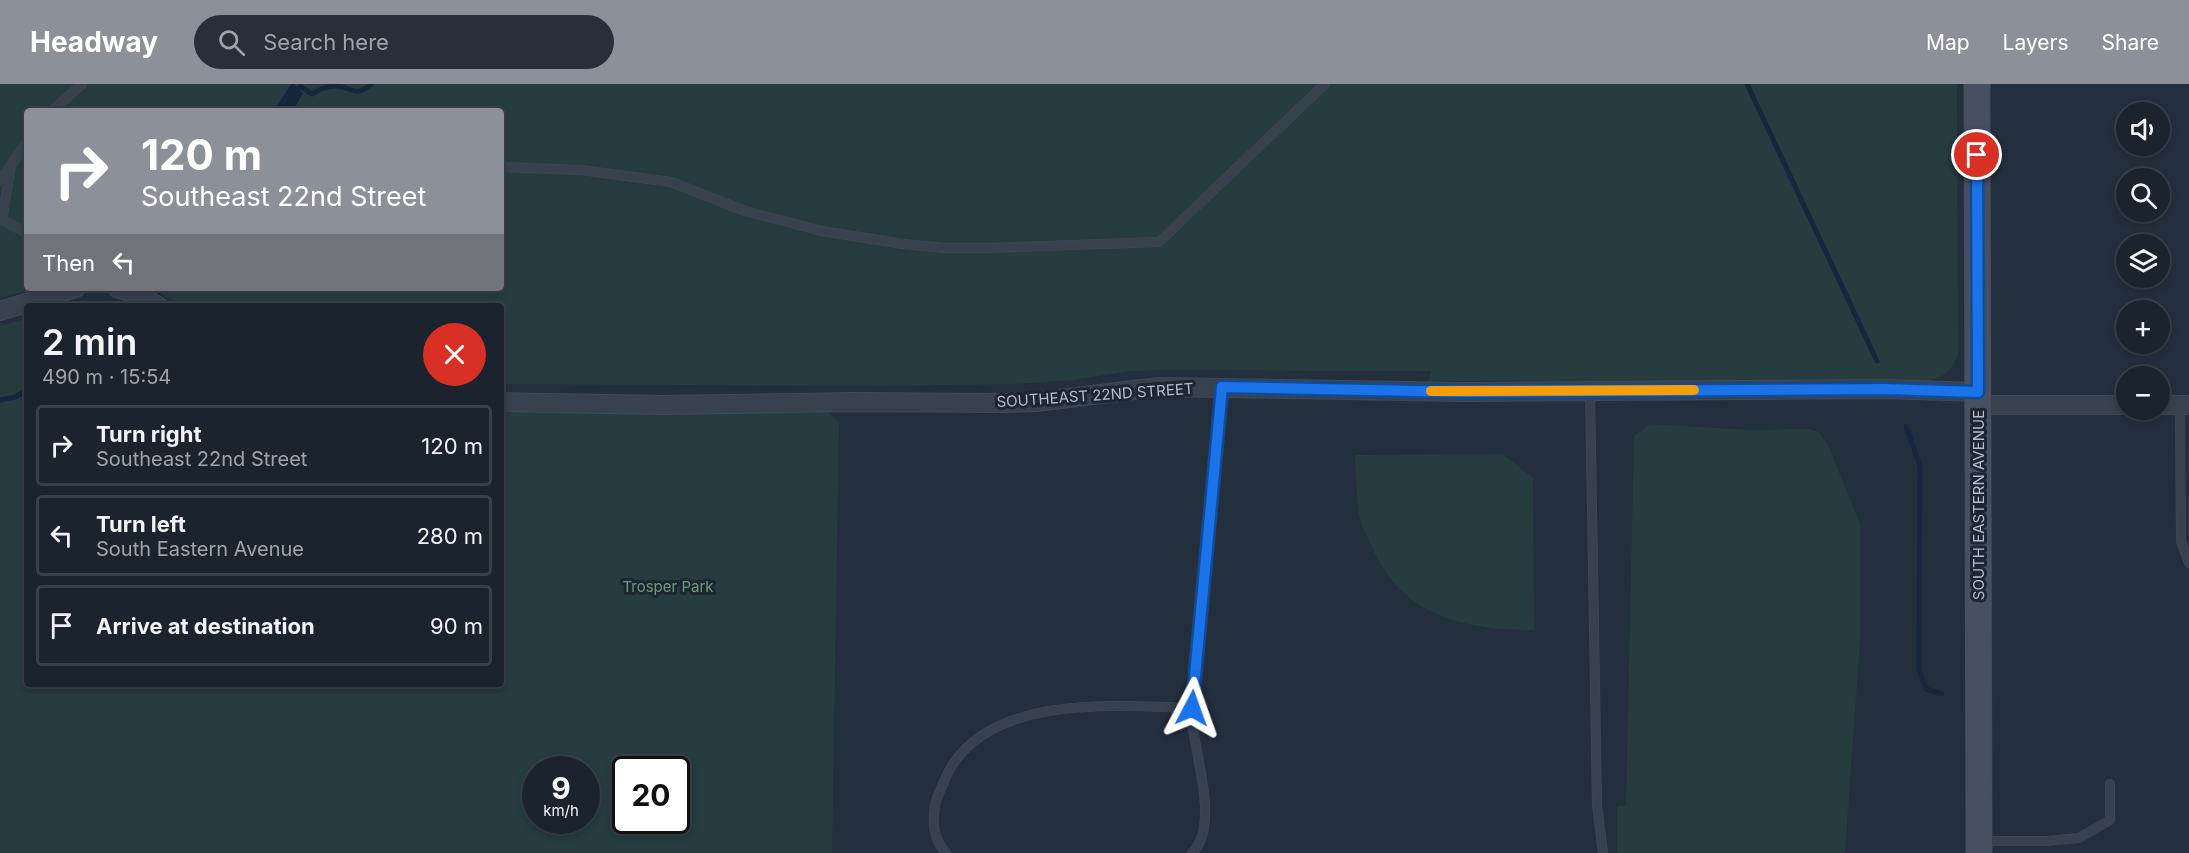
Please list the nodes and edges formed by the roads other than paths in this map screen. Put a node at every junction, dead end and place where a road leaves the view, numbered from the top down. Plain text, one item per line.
1 (82, 84) edge
2 (1324, 84) edge
3 (1977, 84) edge
4 (55, 108) edge
5 (24, 147) edge
6 (11, 165) junction
7 (504, 167) edge
8 (0, 180) edge
9 (1, 220) edge
10 (24, 232) edge
11 (66, 291) edge
12 (126, 291) edge
13 (26, 303) edge
14 (153, 303) edge
15 (24, 304) edge
16 (0, 311) edge
17 (1222, 387) junction
18 (1590, 391) junction
19 (1978, 399) junction
20 (504, 402) edge
21 (2116, 405) edge
22 (2185, 405) edge
23 (2189, 563) edge
24 (1192, 708) junction
25 (2110, 783) dead end
26 (1979, 847) edge
27 (946, 853) edge
28 (1192, 853) edge
29 (1603, 853) edge

1 - 4 lane
2 - 7 lane
3 - 19 main road, SOUTH EASTERN AVENUE
5 - 6 lane
6 - 8 lane
6 - 9 lane
9 - 10 lane
11 - 13 street
12 - 14 street
15 - 16 street
17 - 18 street, SOUTHEAST 22ND STREET
17 - 20 street, SOUTHEAST 22ND STREET
17 - 24 lane
18 - 19 street, SOUTHEAST 22ND STREET
18 - 29 lane
19 - 21 street, SOUTHEAST 22ND STREET
19 - 26 main road, SOUTH EASTERN AVENUE
22 - 23 lane
24 - 27 lane
24 - 28 lane
25 - 26 lane

